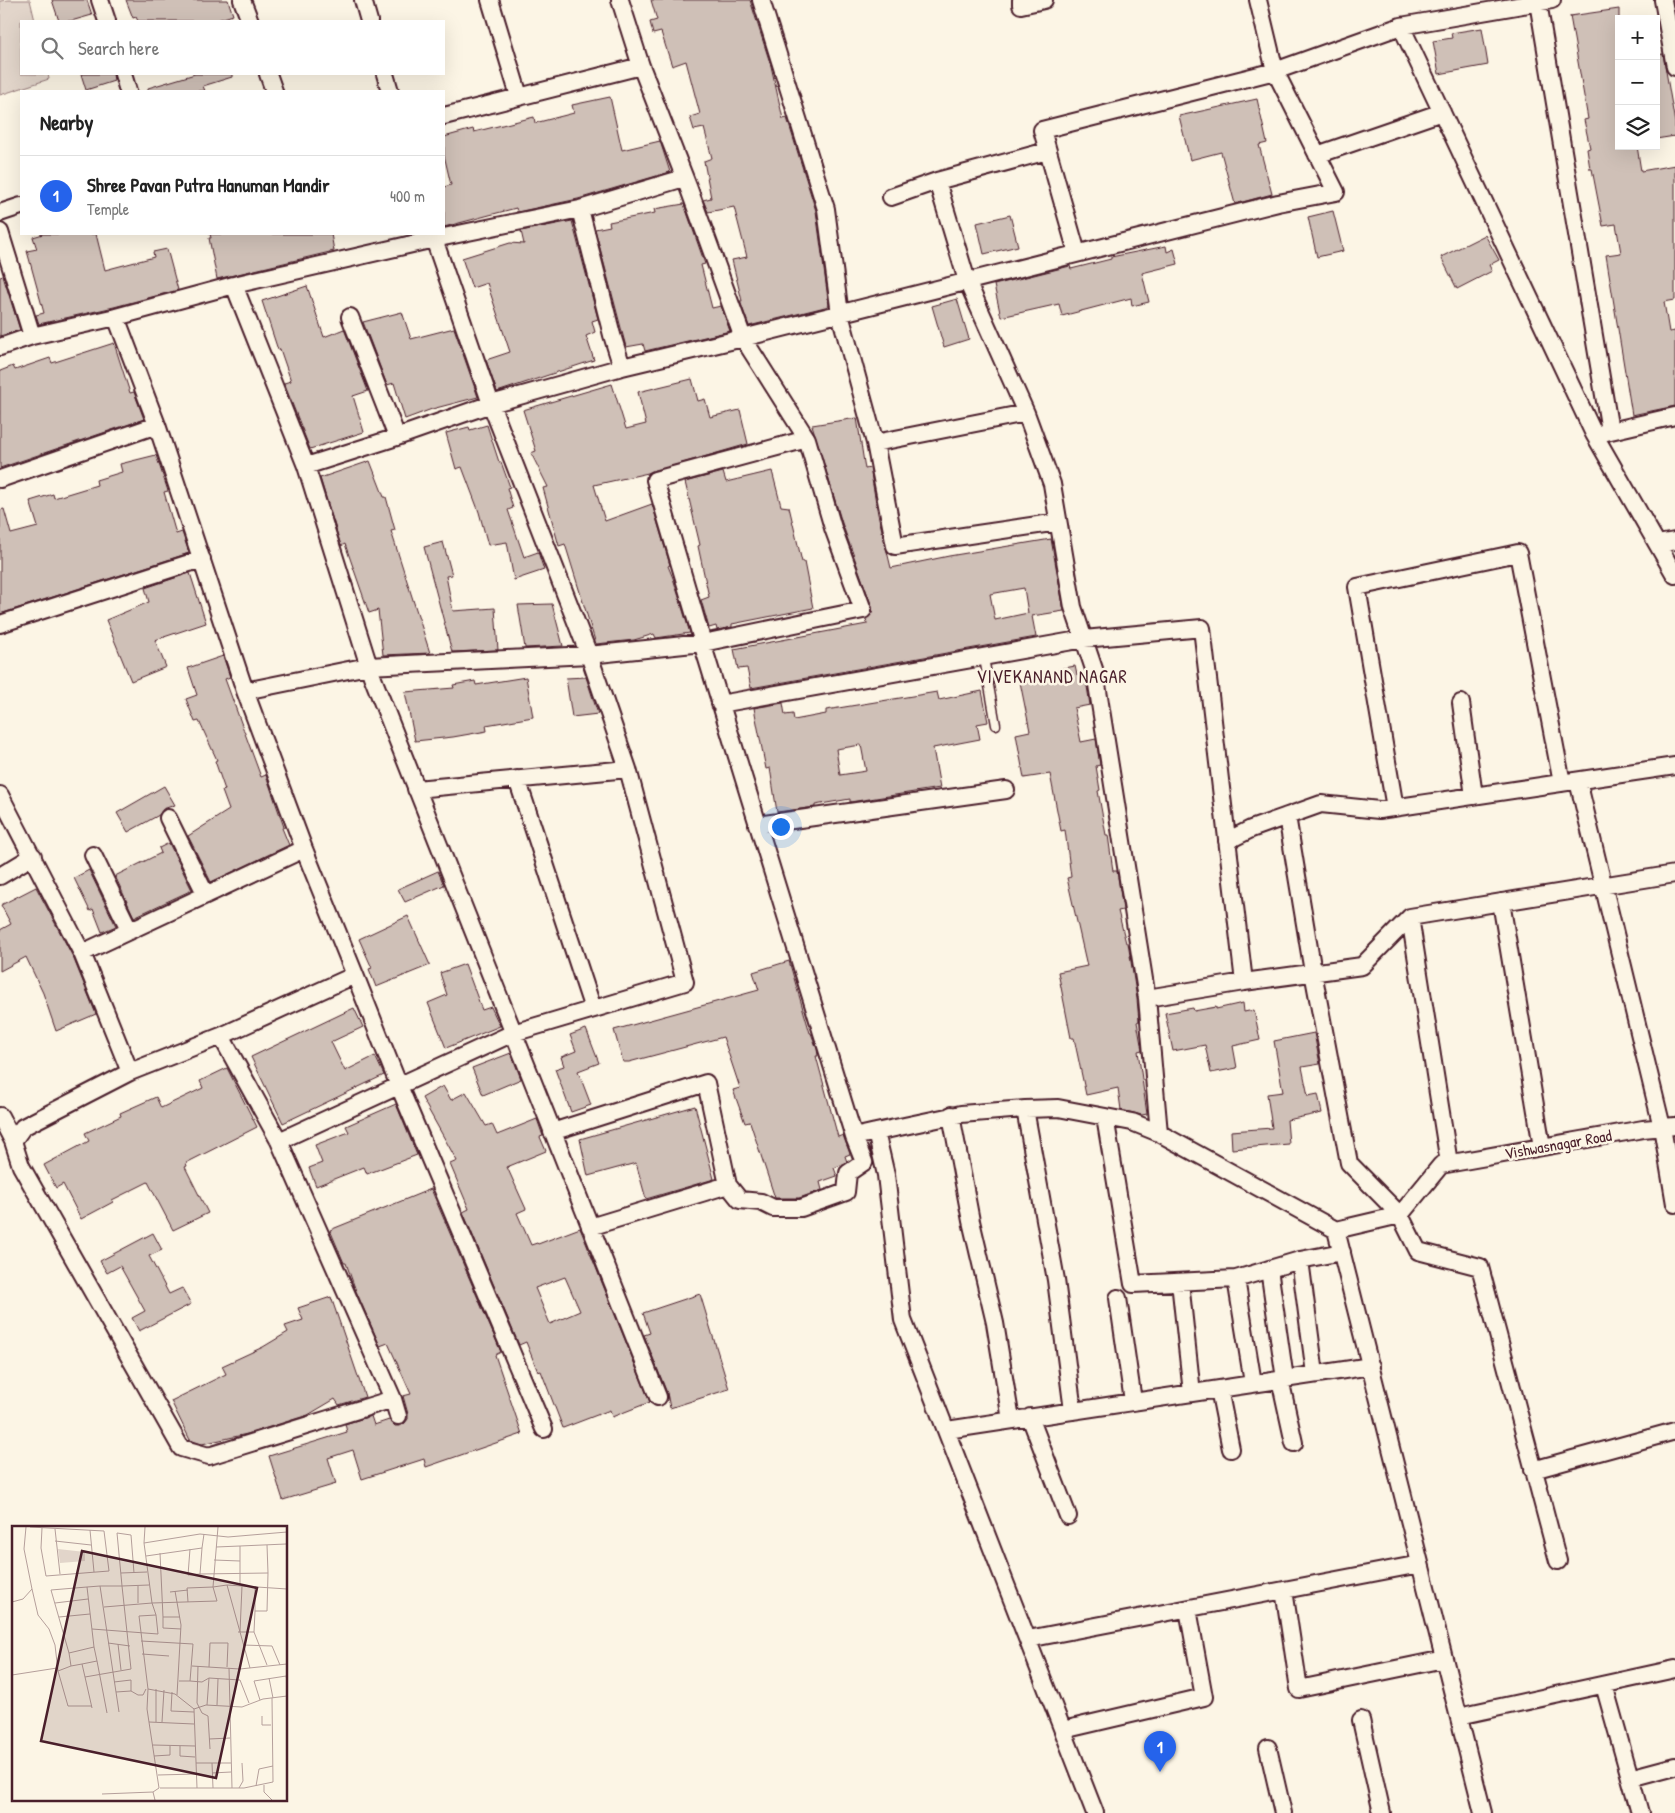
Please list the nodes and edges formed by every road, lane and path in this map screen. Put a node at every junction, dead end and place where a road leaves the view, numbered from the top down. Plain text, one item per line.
1 (100, 0) edge
2 (242, 0) edge
3 (363, 0) edge
4 (490, 0) edge
5 (620, 0) edge
6 (762, 0) edge
7 (1021, 0) edge
8 (1044, 0) edge
9 (1258, 0) edge
10 (1663, 0) edge
11 (1545, 1) edge
12 (1519, 3) edge
13 (107, 20) edge
14 (250, 20) edge
15 (369, 20) edge
16 (1401, 26) junction
17 (641, 66) junction
18 (1675, 67) edge
19 (1275, 71) junction
20 (123, 75) edge
21 (268, 75) edge
22 (385, 75) edge
23 (128, 90) edge
24 (274, 90) edge
25 (390, 90) edge
26 (519, 96) junction
27 (1442, 112) junction
28 (445, 116) edge
29 (1047, 151) junction
30 (1317, 155) junction
31 (684, 178) junction
32 (937, 181) junction
33 (891, 196) dead end
34 (20, 206) edge
35 (580, 209) junction
36 (0, 213) edge
37 (0, 232) edge
38 (445, 234) edge
39 (433, 236) edge
40 (1077, 253) junction
41 (967, 281) junction
42 (234, 284) junction
43 (840, 314) junction
44 (116, 316) junction
45 (350, 317) dead end
46 (32, 336) junction
47 (743, 338) junction
48 (0, 347) edge
49 (622, 367) junction
50 (491, 404) junction
51 (1026, 413) junction
52 (1675, 416) edge
53 (157, 425) junction
54 (1602, 432) junction
55 (397, 437) junction
56 (807, 439) junction
57 (875, 443) junction
58 (306, 466) junction
59 (0, 479) edge
60 (1058, 522) junction
61 (1675, 541) edge
62 (1658, 544) junction
63 (202, 560) junction
64 (1675, 575) edge
65 (0, 624) edge
66 (1084, 639) junction
67 (703, 643) junction
68 (589, 655) junction
69 (984, 658) junction
70 (368, 666) junction
71 (245, 690) junction
72 (1461, 703) dead end
73 (720, 704) junction
74 (996, 725) dead end
75 (1675, 766) edge
76 (628, 770) junction
77 (517, 779) junction
78 (1578, 781) junction
79 (1562, 783) junction
80 (416, 788) junction
81 (1006, 790) dead end
82 (0, 795) edge
83 (1474, 796) junction
84 (1394, 808) junction
85 (1287, 816) junction
86 (168, 818) dead end
87 (757, 824) junction
88 (1228, 841) junction
89 (304, 850) junction
90 (94, 855) dead end
91 (33, 856) junction
92 (1675, 874) edge
93 (0, 876) edge
94 (1604, 886) junction
95 (206, 895) junction
96 (1501, 902) junction
97 (1410, 917) junction
98 (130, 931) junction
99 (82, 953) junction
100 (1313, 972) junction
101 (355, 975) junction
102 (1244, 982) junction
103 (1147, 998) junction
104 (593, 1010) junction
105 (513, 1034) junction
106 (221, 1036) junction
107 (130, 1072) junction
108 (399, 1086) junction
109 (1026, 1108) junction
110 (951, 1115) junction
111 (0, 1116) edge
112 (1105, 1117) junction
113 (1669, 1126) edge
114 (552, 1132) junction
115 (876, 1132) junction
116 (1159, 1133) junction
117 (854, 1138) junction
118 (278, 1141) junction
119 (13, 1142) junction
120 (1542, 1147) junction
121 (1445, 1164) junction
122 (728, 1185) junction
123 (1675, 1204) edge
124 (1400, 1215) junction
125 (590, 1226) junction
126 (1336, 1230) junction
127 (1342, 1252) junction
128 (1300, 1260) junction
129 (1269, 1269) junction
130 (1236, 1279) junction
131 (1180, 1282) junction
132 (1118, 1298) dead end
133 (1371, 1366) junction
134 (1314, 1374) junction
135 (1283, 1379) junction
136 (1253, 1383) junction
137 (1220, 1388) junction
138 (1192, 1393) junction
139 (658, 1397) dead end
140 (393, 1399) junction
141 (1133, 1401) junction
142 (1073, 1411) junction
143 (398, 1416) dead end
144 (1030, 1417) junction
145 (1011, 1420) junction
146 (544, 1429) dead end
147 (947, 1430) junction
148 (1675, 1431) edge
149 (1294, 1442) dead end
150 (1231, 1449) dead end
151 (1533, 1470) junction
152 (1068, 1516) dead end
153 (1558, 1561) dead end
154 (1420, 1564) junction
155 (1284, 1590) junction
156 (1188, 1609) junction
157 (1028, 1639) junction
158 (1444, 1659) junction
159 (1675, 1670) edge
160 (1604, 1685) junction
161 (1459, 1716) junction
162 (1361, 1720) dead end
163 (1063, 1730) junction
164 (1268, 1748) dead end
165 (1675, 1766) edge
166 (1630, 1778) junction
167 (1095, 1813) edge
168 (1283, 1813) edge
169 (1382, 1813) edge
170 (1483, 1813) edge
171 (1640, 1813) edge

1 - 13 street
2 - 14 street
3 - 15 street
4 - 26 street
5 - 17 street
6 - 43 street
7 - 8 street
9 - 19 street
10 - 18 street
11 - 12 street
11 - 54 street
12 - 16 street
16 - 19 street
16 - 27 street
17 - 26 street
17 - 31 street
19 - 29 street
19 - 30 street
20 - 23 street
21 - 24 street
22 - 25 street
26 - 28 street
27 - 30 street
27 - 54 street
29 - 32 street
29 - 40 street
30 - 40 street
31 - 35 street
31 - 47 street
32 - 33 street
32 - 41 street
34 - 36 street
35 - 38 street
35 - 49 street
37 - 46 street
39 - 42 street
39 - 50 street
40 - 41 street
41 - 43 street
41 - 51 street
42 - 44 street
42 - 58 street
43 - 47 street
43 - 57 street
44 - 46 street
44 - 53 street
45 - 55 street
46 - 48 street
47 - 49 street
47 - 56 street
49 - 50 street
50 - 55 street
50 - 68 street
51 - 57 street
51 - 60 street
52 - 54 street
53 - 59 street
53 - 63 street
54 - 62 street
55 - 58 street
56 - 67 street
56 - 67 street
57 - 60 street
58 - 70 street
60 - 66 street
61 - 62 street
62 - 64 street
63 - 65 street
63 - 71 street
66 - 69 street
66 - 88 street
66 - 103 street
67 - 68 street
67 - 73 street
68 - 70 street
68 - 76 street
69 - 73 street
69 - 74 lane
70 - 71 street
70 - 80 street
71 - 89 street
72 - 83 street
73 - 87 street
75 - 78 street
76 - 77 street
76 - 104 street
77 - 80 street
77 - 104 street
78 - 79 street
78 - 94 street
79 - 83 street
79 - 84 street
80 - 105 street
81 - 87 street
82 - 91 street
83 - 84 street
84 - 85 street
85 - 88 street
85 - 100 street
86 - 95 street
87 - 117 street
88 - 102 street
89 - 95 street
89 - 101 street
90 - 98 street
91 - 93 street
91 - 99 street
92 - 94 street
94 - 96 street
94 - 113 street
95 - 98 street
96 - 97 street
96 - 120 street
97 - 100 street
97 - 121 street
98 - 99 street
99 - 107 street
100 - 102 street
100 - 124 street
101 - 106 street
101 - 108 street
102 - 103 street
103 - 116 street
104 - 105 street
105 - 108 street
105 - 114 street
106 - 107 street
106 - 118 street
107 - 119 street
108 - 118 street
108 - 146 street
109 - 110 street
109 - 112 street
109 - 142 street
110 - 115 street
110 - 145 street
111 - 119 street
112 - 116 street
112 - 131 street
113 - 120 street, Vishwasnagar Road
113 - 123 street
114 - 122 street
114 - 125 street
115 - 117 street
115 - 147 street
116 - 126 street
117 - 122 street
118 - 140 street
119 - 140 street
120 - 121 street, Vishwasnagar Road
121 - 124 street
122 - 125 street
124 - 126 street
124 - 151 street
125 - 139 street
126 - 127 street
127 - 128 street
127 - 133 street
128 - 129 street
128 - 134 street
129 - 130 street
129 - 135 street
130 - 131 street
130 - 136 street
131 - 138 street
132 - 141 street
133 - 134 street
133 - 154 street
134 - 135 street
135 - 136 street
135 - 149 street
136 - 137 street
137 - 138 street
137 - 150 street
138 - 141 street
140 - 143 street
141 - 142 street
142 - 144 street
144 - 145 street
144 - 152 street
145 - 147 street
147 - 157 street
148 - 151 street
151 - 153 street
154 - 155 street
154 - 158 street
155 - 156 street
155 - 158 street
156 - 157 street
156 - 163 street
157 - 163 street
158 - 161 street
159 - 160 street
160 - 161 street
160 - 166 street
161 - 170 street
162 - 169 street
163 - 167 street
164 - 168 street
165 - 166 street
166 - 171 street

